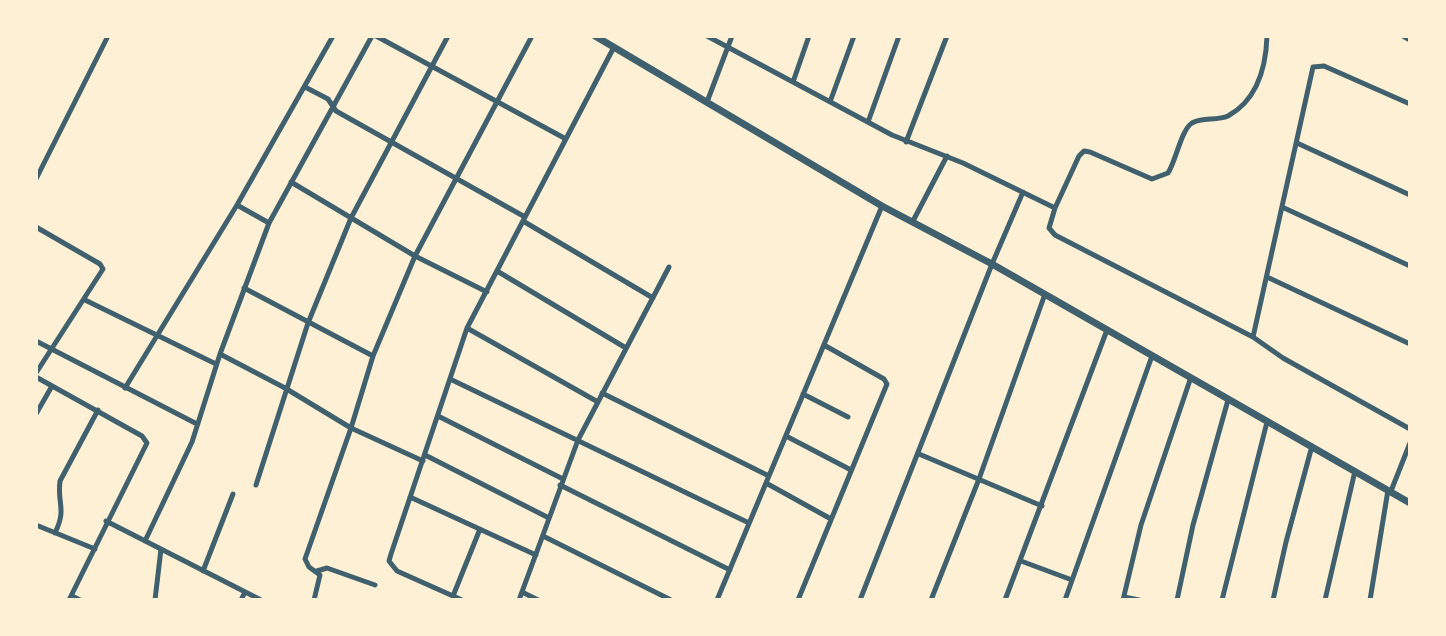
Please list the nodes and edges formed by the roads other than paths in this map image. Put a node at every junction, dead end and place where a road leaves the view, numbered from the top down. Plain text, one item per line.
1 (108, 36) edge
2 (333, 36) edge
3 (374, 36) edge
4 (448, 36) edge
5 (532, 36) edge
6 (595, 36) edge
7 (707, 36) edge
8 (732, 36) edge
9 (809, 36) edge
10 (854, 36) edge
11 (899, 36) edge
12 (947, 36) edge
13 (1267, 36) edge
14 (1403, 36) edge
15 (1410, 40) edge
16 (614, 47) junction
17 (727, 48) junction
18 (432, 65) junction
19 (793, 82) junction
20 (305, 87) junction
21 (496, 100) junction
22 (707, 102) junction
23 (830, 102) junction
24 (1410, 104) edge
25 (333, 107) junction
26 (868, 122) junction
27 (566, 139) junction
28 (391, 140) junction
29 (906, 142) junction
30 (1297, 143) junction
31 (947, 156) junction
32 (456, 177) junction
33 (36, 179) edge
34 (291, 182) junction
35 (1023, 192) junction
36 (1410, 195) edge
37 (237, 205) junction
38 (882, 206) junction
39 (1282, 207) junction
40 (1055, 208) junction
41 (351, 218) junction
42 (524, 219) junction
43 (913, 221) junction
44 (269, 223) junction
45 (36, 227) edge
46 (415, 256) junction
47 (992, 264) junction
48 (1410, 266) edge
49 (669, 267) dead end
50 (497, 271) junction
51 (1267, 277) junction
52 (244, 288) junction
53 (487, 292) junction
54 (1045, 294) junction
55 (653, 298) junction
56 (85, 300) junction
57 (308, 323) junction
58 (467, 328) junction
59 (1107, 330) junction
60 (158, 336) junction
61 (1253, 337) junction
62 (36, 341) edge
63 (1410, 344) edge
64 (824, 345) junction
65 (626, 348) junction
66 (52, 349) junction
67 (220, 354) junction
68 (1153, 355) junction
69 (373, 356) junction
70 (216, 364) junction
71 (36, 375) edge
72 (1191, 377) junction
73 (450, 379) junction
74 (52, 386) junction
75 (125, 388) junction
76 (285, 388) junction
77 (602, 393) junction
78 (803, 394) junction
79 (1229, 399) junction
80 (598, 402) junction
81 (98, 410) junction
82 (36, 414) edge
83 (438, 416) junction
84 (848, 417) dead end
85 (1267, 421) junction
86 (197, 424) junction
87 (351, 428) junction
88 (1410, 429) edge
89 (786, 436) junction
90 (578, 440) junction
91 (1410, 443) edge
92 (1312, 446) junction
93 (919, 454) junction
94 (424, 458) junction
95 (851, 470) junction
96 (1355, 470) junction
97 (769, 476) junction
98 (979, 479) junction
99 (562, 482) junction
100 (766, 483) junction
101 (256, 485) dead end
102 (1390, 490) junction
103 (233, 494) dead end
104 (410, 497) junction
105 (1410, 503) edge
106 (1042, 506) junction
107 (549, 518) junction
108 (831, 519) junction
109 (106, 521) junction
110 (749, 523) junction
111 (36, 525) edge
112 (480, 529) junction
113 (55, 533) junction
114 (543, 536) junction
115 (145, 541) junction
116 (95, 549) junction
117 (161, 549) junction
118 (536, 555) junction
119 (1021, 561) junction
120 (730, 570) junction
121 (203, 571) junction
122 (317, 571) junction
123 (1072, 580) junction
124 (375, 585) dead end
125 (245, 592) junction
126 (522, 592) junction
127 (453, 596) junction
128 (70, 598) edge
129 (799, 598) edge
130 (1124, 599) edge
131 (80, 600) edge
132 (155, 600) edge
133 (241, 600) edge
134 (261, 600) edge
135 (314, 600) edge
136 (462, 600) edge
137 (519, 600) edge
138 (538, 600) edge
139 (671, 600) edge
140 (717, 600) edge
141 (810, 600) edge
142 (860, 600) edge
143 (931, 600) edge
144 (1005, 600) edge
145 (1065, 600) edge
146 (1139, 600) edge
147 (1177, 600) edge
148 (1222, 600) edge
149 (1273, 600) edge
150 (1325, 600) edge
151 (1370, 600) edge

1 - 33 street
2 - 20 street
3 - 18 street
3 - 25 street
4 - 18 street
5 - 21 street
6 - 16 street
7 - 17 street
8 - 17 street
9 - 19 street
10 - 23 street
11 - 26 street
12 - 29 street
13 - 40 street
14 - 15 street
16 - 22 street
16 - 27 street
17 - 19 street
17 - 22 street
18 - 21 street
18 - 28 street
19 - 23 street
20 - 25 street
20 - 37 street
21 - 27 street
21 - 32 street
22 - 38 street
23 - 26 street
24 - 30 street
25 - 28 street
25 - 34 street
26 - 29 street
27 - 42 street
28 - 32 street
28 - 41 street
29 - 31 street
30 - 36 street
30 - 39 street
31 - 35 street
31 - 43 street
32 - 42 street
32 - 46 street
34 - 41 street
34 - 44 street
35 - 40 street
35 - 47 street
37 - 44 street
37 - 60 street
38 - 43 street
38 - 64 street
39 - 48 street
39 - 51 street
40 - 61 street
41 - 46 street
41 - 57 street
42 - 50 street
42 - 55 street
43 - 47 street
44 - 52 street
45 - 56 street
46 - 53 street
46 - 69 street
47 - 54 street
47 - 93 street
49 - 55 street
50 - 53 street
50 - 65 street
51 - 61 street
51 - 63 street
52 - 57 street
52 - 67 street
53 - 58 street
54 - 59 street
54 - 98 street
55 - 65 street
56 - 60 street
56 - 66 street
57 - 69 street
57 - 76 street
58 - 73 street
58 - 80 street
59 - 68 street
59 - 106 street
60 - 70 street
60 - 75 street
61 - 88 street
62 - 66 street
64 - 78 street
64 - 95 street
65 - 77 street
66 - 71 street
66 - 75 street
67 - 70 street
67 - 76 street
68 - 72 street
68 - 123 street
69 - 87 street
70 - 86 street
71 - 74 street
72 - 79 street
72 - 130 street
73 - 83 street
73 - 90 street
74 - 81 street
74 - 82 street
75 - 86 street
76 - 87 street
76 - 101 street
77 - 80 street
77 - 97 street
78 - 84 street
78 - 89 street
79 - 85 street
79 - 147 street
80 - 90 street
81 - 109 street
81 - 113 street
83 - 94 street
83 - 99 street
85 - 92 street
85 - 148 street
86 - 115 street
87 - 94 street
87 - 122 street
89 - 95 street
89 - 97 street
90 - 99 street
90 - 110 street
91 - 102 street
92 - 96 street
92 - 149 street
93 - 98 street
93 - 142 street
94 - 104 street
94 - 107 street
95 - 108 street
96 - 102 street
96 - 150 street
97 - 100 street
98 - 106 street
98 - 143 street
99 - 107 street
99 - 120 street
100 - 108 street
100 - 110 street
102 - 105 street
102 - 151 street
103 - 121 street
104 - 112 street
104 - 127 street
106 - 119 street
107 - 114 street
108 - 129 street
109 - 115 street
109 - 116 street
110 - 120 street
111 - 113 street
112 - 118 street
112 - 127 street
113 - 116 street
114 - 118 street
114 - 139 street
115 - 117 street
116 - 128 street
117 - 121 street
117 - 132 street
118 - 126 street
119 - 123 street
119 - 144 street
120 - 140 street
121 - 125 street
122 - 124 street
122 - 135 street
123 - 145 street
125 - 133 street
125 - 134 street
126 - 137 street
126 - 138 street
127 - 136 street
128 - 131 street
129 - 141 street
130 - 146 street

